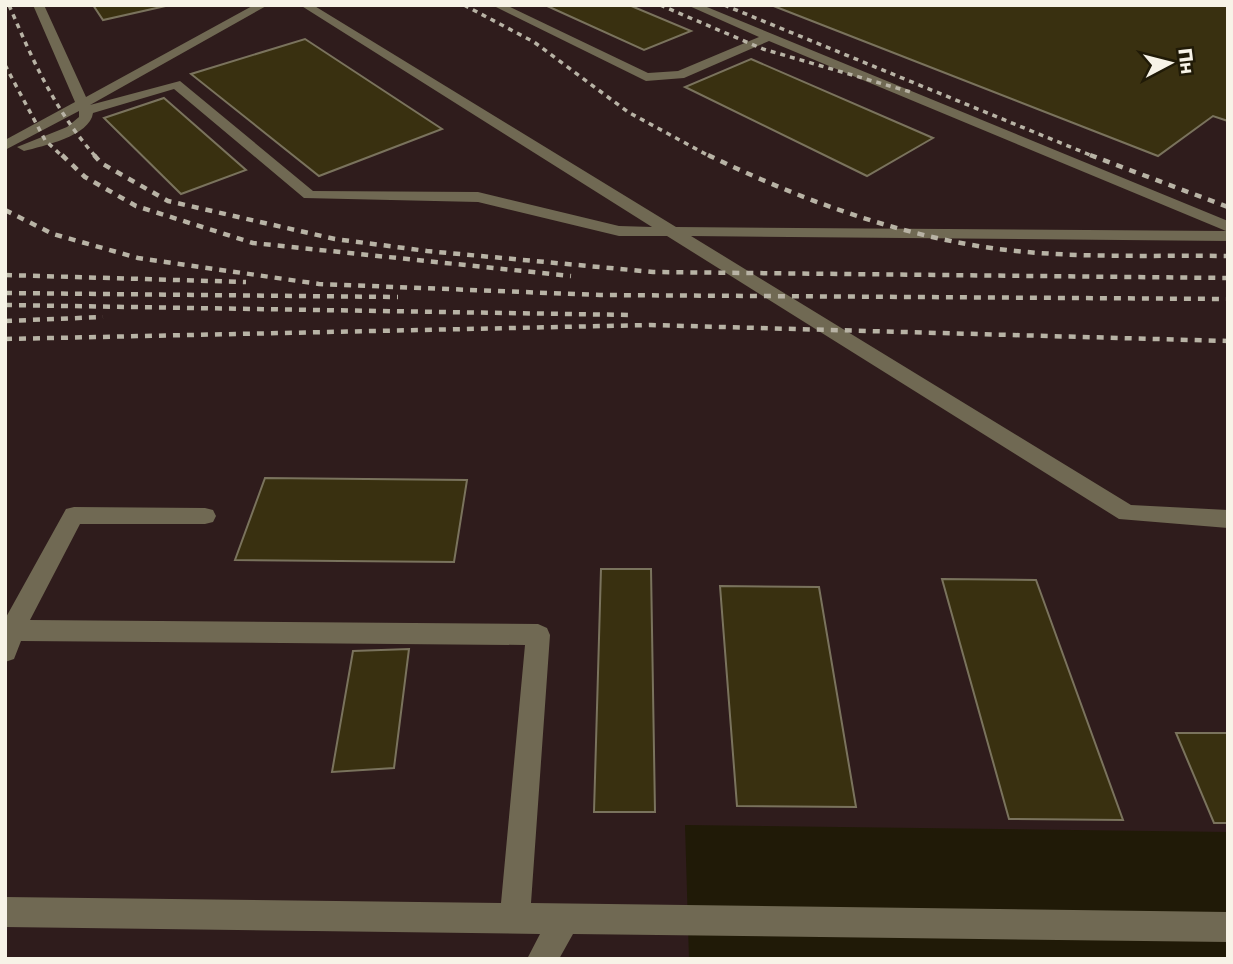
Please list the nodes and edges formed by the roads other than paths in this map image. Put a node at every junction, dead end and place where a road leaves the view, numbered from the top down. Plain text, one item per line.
1 (38, 5) edge
2 (263, 5) edge
3 (305, 5) edge
4 (497, 5) edge
5 (692, 5) edge
6 (769, 37) junction
7 (86, 111) junction
8 (5, 146) edge
9 (5, 153) edge
10 (1228, 227) edge
11 (1228, 236) edge
12 (205, 516) dead end
13 (1228, 519) edge
14 (9, 640) edge
15 (5, 912) edge
16 (515, 918) junction
17 (565, 919) junction
18 (1228, 928) edge
19 (542, 959) edge

1 - 7 lane
2 - 8 lane
3 - 13 lane
4 - 6 lane
5 - 6 lane
6 - 10 lane
7 - 9 lane
7 - 11 lane
12 - 14 lane
14 - 16 lane
15 - 16 lane
16 - 17 lane
17 - 18 lane
17 - 19 lane

